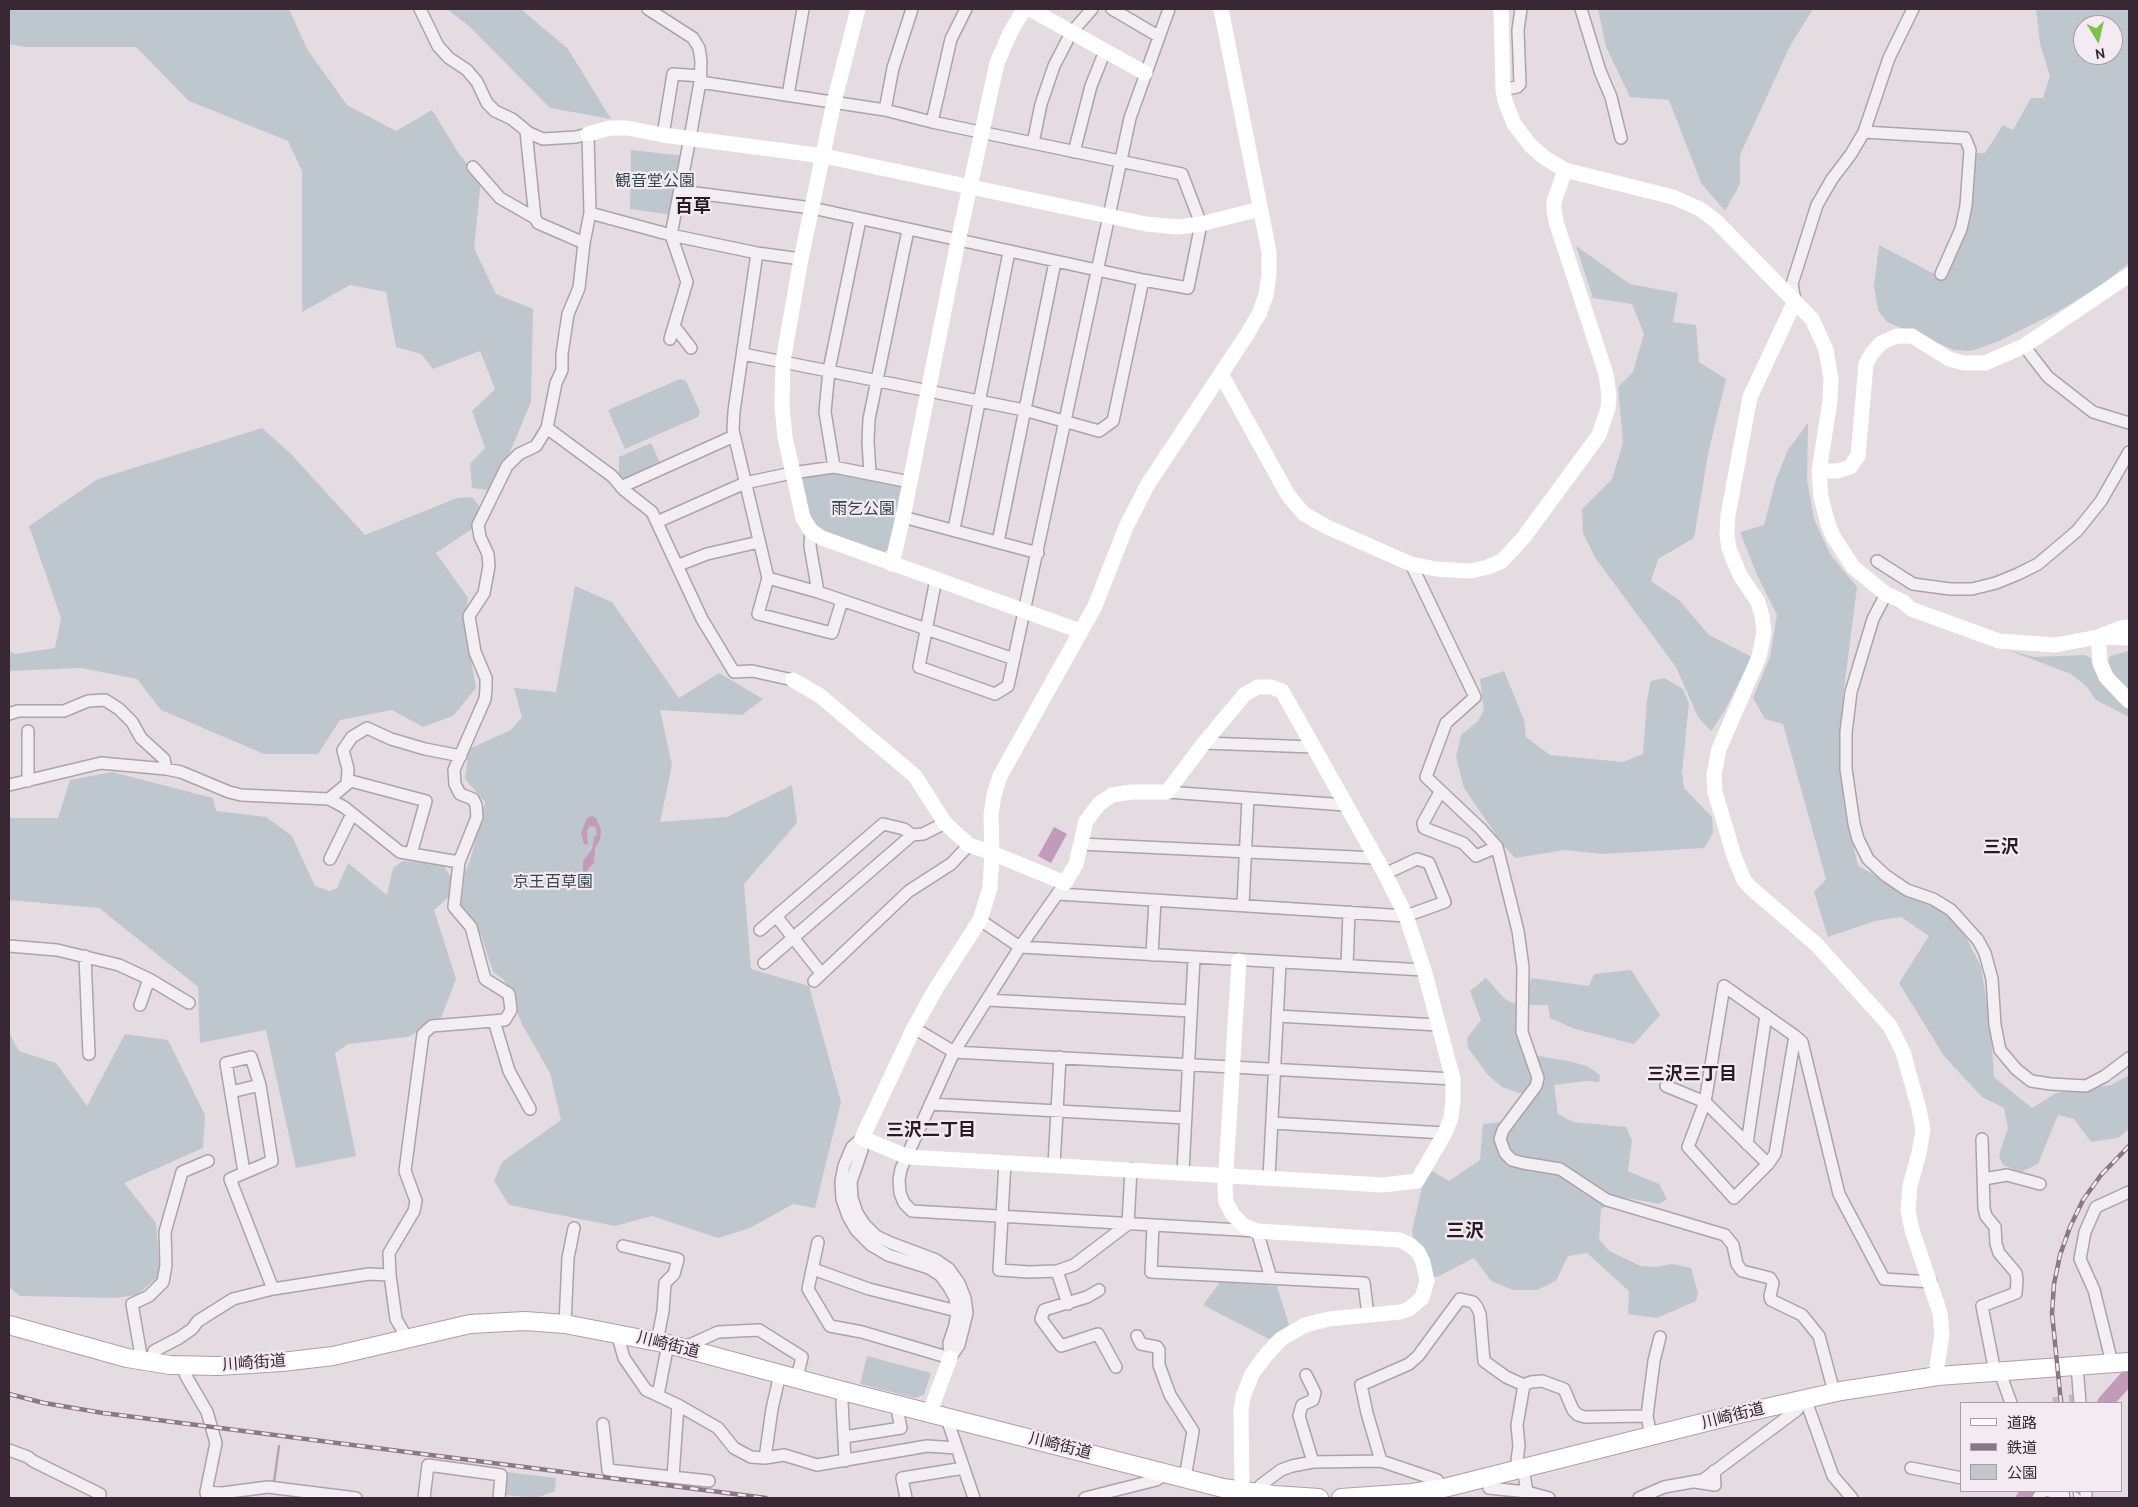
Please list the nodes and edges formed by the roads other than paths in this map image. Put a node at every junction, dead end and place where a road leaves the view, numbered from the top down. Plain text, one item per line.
1 (420, 9) edge
2 (648, 9) edge
3 (803, 9) edge
4 (858, 9) edge
5 (912, 9) edge
6 (966, 9) edge
7 (1024, 9) edge
8 (1030, 9) edge
9 (1092, 9) edge
10 (1112, 9) edge
11 (1169, 9) edge
12 (1221, 9) edge
13 (1501, 9) edge
14 (1521, 9) edge
15 (1581, 9) edge
16 (1913, 9) edge
17 (1071, 33) junction
18 (1158, 36) junction
19 (1105, 51) junction
20 (1145, 73) junction
21 (700, 79) junction
22 (1503, 90) junction
23 (788, 95) junction
24 (834, 102) junction
25 (885, 110) junction
26 (932, 122) junction
27 (526, 131) junction
28 (1864, 132) junction
29 (982, 133) junction
30 (588, 134) junction
31 (663, 135) junction
32 (690, 138) junction
33 (1621, 138) dead end
34 (1033, 143) junction
35 (1074, 152) junction
36 (824, 156) junction
37 (1119, 162) junction
38 (473, 166) dead end
39 (1565, 170) junction
40 (971, 187) junction
41 (680, 191) junction
42 (812, 208) junction
43 (1260, 209) junction
44 (590, 213) junction
45 (1108, 216) junction
46 (535, 218) junction
47 (860, 220) junction
48 (1201, 224) junction
49 (908, 230) junction
50 (671, 235) junction
51 (958, 241) junction
52 (584, 243) junction
53 (1009, 252) junction
54 (757, 253) junction
55 (801, 259) junction
56 (1055, 262) junction
57 (1096, 270) junction
58 (1941, 274) dead end
59 (2129, 275) edge
60 (1143, 280) junction
61 (1795, 301) junction
62 (674, 326) junction
63 (670, 339) dead end
64 (2024, 346) junction
65 (692, 348) dead end
66 (742, 354) junction
67 (783, 361) junction
68 (829, 370) junction
69 (1221, 374) junction
70 (876, 380) junction
71 (928, 390) junction
72 (980, 401) junction
73 (1024, 410) junction
74 (1065, 422) junction
75 (2129, 423) edge
76 (547, 428) junction
77 (734, 436) junction
78 (2129, 452) edge
79 (834, 467) junction
80 (1819, 471) junction
81 (792, 472) junction
82 (870, 473) junction
83 (910, 482) junction
84 (744, 483) junction
85 (621, 487) junction
86 (904, 516) junction
87 (657, 522) junction
88 (954, 529) junction
89 (811, 531) junction
90 (758, 542) junction
91 (998, 542) junction
92 (1038, 553) junction
93 (1877, 561) dead end
94 (892, 564) junction
95 (1411, 564) junction
96 (679, 565) junction
97 (768, 578) junction
98 (936, 579) junction
99 (1913, 584) junction
100 (818, 592) junction
101 (1886, 594) junction
102 (842, 601) junction
103 (1902, 602) junction
104 (1025, 612) junction
105 (2129, 627) edge
106 (927, 629) junction
107 (1080, 631) junction
108 (2098, 637) junction
109 (2129, 638) edge
110 (1014, 659) junction
111 (793, 680) joint
112 (2129, 701) edge
113 (9, 714) edge
114 (28, 731) dead end
115 (1204, 743) junction
116 (1314, 747) junction
117 (461, 756) junction
118 (166, 769) junction
119 (28, 781) junction
120 (347, 784) junction
121 (9, 785) edge
122 (1167, 792) junction
123 (1440, 792) junction
124 (1248, 798) junction
125 (329, 799) junction
126 (1345, 805) junction
127 (352, 814) junction
128 (945, 823) junction
129 (912, 835) junction
130 (1080, 844) junction
131 (969, 845) junction
132 (1497, 847) junction
133 (1245, 852) junction
134 (992, 853) junction
135 (411, 854) junction
136 (1375, 858) junction
137 (330, 859) dead end
138 (459, 862) junction
139 (1385, 874) junction
140 (1061, 888) junction
141 (1155, 900) junction
142 (1243, 905) junction
143 (1349, 912) junction
144 (776, 916) junction
145 (1406, 916) junction
146 (980, 920) junction
147 (760, 930) dead end
148 (793, 938) junction
149 (9, 946) edge
150 (1020, 948) junction
151 (1152, 955) junction
152 (85, 956) junction
153 (1194, 958) junction
154 (1239, 961) junction
155 (764, 963) dead end
156 (1280, 963) junction
157 (1347, 966) junction
158 (1424, 970) junction
159 (149, 979) junction
160 (987, 1000) junction
161 (189, 1003) dead end
162 (140, 1005) dead end
163 (1191, 1011) junction
164 (1766, 1015) junction
165 (1277, 1016) junction
166 (494, 1021) junction
167 (1438, 1025) junction
168 (914, 1028) junction
169 (1795, 1036) junction
170 (954, 1052) junction
171 (89, 1054) dead end
172 (1060, 1057) junction
173 (2129, 1058) edge
174 (1189, 1065) junction
175 (1233, 1068) junction
176 (1274, 1070) junction
177 (1453, 1079) junction
178 (260, 1085) junction
179 (1666, 1086) dead end
180 (231, 1092) junction
181 (1705, 1102) junction
182 (930, 1104) junction
183 (530, 1109) dead end
184 (1057, 1111) junction
185 (1186, 1118) junction
186 (1272, 1124) junction
187 (1445, 1133) junction
188 (862, 1138) junction
189 (1982, 1139) dead end
190 (1747, 1144) junction
191 (908, 1157) junction
192 (208, 1161) dead end
193 (1005, 1162) junction
194 (1768, 1164) junction
195 (1054, 1165) junction
196 (1132, 1169) junction
197 (244, 1172) junction
198 (1184, 1172) junction
199 (1226, 1175) junction
200 (1269, 1178) junction
201 (1984, 1178) junction
202 (2040, 1184) dead end
203 (2129, 1192) edge
204 (1002, 1217) junction
205 (1128, 1224) junction
206 (1152, 1226) junction
207 (574, 1228) dead end
208 (1257, 1232) junction
209 (818, 1242) dead end
210 (623, 1246) dead end
211 (814, 1268) junction
212 (1057, 1272) junction
213 (390, 1275) junction
214 (1271, 1278) junction
215 (1931, 1282) junction
216 (273, 1289) junction
217 (1098, 1290) dead end
218 (1068, 1304) junction
219 (957, 1311) junction
220 (1368, 1315) junction
221 (564, 1324) junction
222 (9, 1325) edge
223 (617, 1333) junction
224 (1138, 1336) dead end
225 (1660, 1337) dead end
226 (407, 1338) junction
227 (669, 1345) junction
228 (950, 1358) junction
229 (146, 1362) junction
230 (2123, 1362) edge
231 (183, 1365) junction
232 (1116, 1366) dead end
233 (2077, 1366) junction
234 (1997, 1372) junction
235 (780, 1374) junction
236 (1306, 1375) dead end
237 (1938, 1376) junction
238 (797, 1378) junction
239 (1524, 1385) junction
240 (843, 1391) junction
241 (1834, 1392) junction
242 (658, 1395) junction
243 (1805, 1398) junction
244 (2078, 1401) edge
245 (2011, 1402) edge
246 (901, 1405) junction
247 (678, 1406) junction
248 (938, 1414) junction
249 (1647, 1416) junction
250 (603, 1424) dead end
251 (1651, 1436) junction
252 (844, 1437) junction
253 (957, 1448) junction
254 (9, 1450) edge
255 (765, 1458) junction
256 (845, 1461) junction
257 (1381, 1461) junction
258 (1313, 1462) junction
259 (964, 1468) junction
260 (1523, 1468) junction
261 (1911, 1468) dead end
262 (1167, 1473) junction
263 (673, 1476) junction
264 (1185, 1478) junction
265 (1960, 1478) edge
266 (709, 1481) dead end
267 (1444, 1488) junction
268 (1486, 1489) edge
269 (1248, 1492) junction
270 (2053, 1492) edge
271 (290, 1494) edge
272 (206, 1495) edge
273 (1527, 1495) edge
274 (100, 1498) edge
275 (356, 1498) edge
276 (424, 1498) edge
277 (499, 1498) edge
278 (906, 1498) edge
279 (974, 1498) edge
280 (1085, 1498) edge
281 (1320, 1498) edge
282 (1341, 1498) edge
283 (1549, 1498) edge
284 (1638, 1498) edge
285 (1852, 1498) edge
286 (2075, 1498) edge

1 - 27 street
2 - 21 street
3 - 23 street
4 - 24 street
5 - 25 street
6 - 26 street
7 - 29 street
8 - 17 street
9 - 17 street
10 - 18 street
11 - 18 street
12 - 43 street
13 - 22 street
14 - 22 street
15 - 33 street
16 - 28 street
17 - 19 street
17 - 34 street
18 - 20 street
19 - 20 street
19 - 35 street
20 - 37 street
21 - 23 street
21 - 31 street
21 - 32 street
22 - 39 street
23 - 24 street
24 - 25 street
24 - 36 street
25 - 26 street
26 - 29 street
27 - 30 street
27 - 46 street
28 - 58 street
28 - 61 street
29 - 34 street
29 - 40 street
30 - 31 street
30 - 44 street
31 - 32 street
32 - 36 street
32 - 41 street
34 - 35 street
35 - 37 street
36 - 40 street
36 - 42 street
37 - 45 street
37 - 48 street
38 - 46 street
39 - 61 street
39 - 95 street
40 - 45 street
40 - 51 street
41 - 42 street
41 - 50 street
42 - 47 street
42 - 55 street
43 - 48 street
43 - 69 street
44 - 50 street
44 - 52 street
45 - 48 street
45 - 57 street
46 - 52 street
47 - 49 street
47 - 68 street
48 - 60 street
49 - 51 street
49 - 70 street
50 - 54 street
50 - 62 street
51 - 53 street
51 - 71 street
52 - 76 street
53 - 56 street
53 - 72 street
54 - 55 street
54 - 66 street
55 - 67 street
56 - 57 street
56 - 73 street
57 - 60 street
57 - 74 street
59 - 64 street
60 - 74 street
61 - 80 street
61 - 215 street
62 - 63 street
62 - 65 street
64 - 75 street
64 - 80 street
66 - 67 street
66 - 77 street
67 - 68 street
67 - 81 street
68 - 70 street
68 - 79 street
69 - 95 street
69 - 107 street
70 - 71 street
70 - 82 street
71 - 72 street
71 - 83 street
72 - 73 street
72 - 88 street
73 - 74 street
73 - 91 street
74 - 92 street
76 - 85 street
76 - 117 street
77 - 84 street
77 - 85 street
78 - 99 street
79 - 81 street
79 - 82 street
80 - 101 street
81 - 84 street
81 - 89 street
82 - 83 street
83 - 86 street
84 - 87 street
84 - 90 street
85 - 87 street
86 - 88 street
86 - 94 street
87 - 96 street
88 - 91 street
89 - 94 street
89 - 100 street
90 - 96 street
90 - 97 street
91 - 92 street
92 - 104 street
93 - 99 street
94 - 98 street
95 - 123 street
96 - 111 street
97 - 100 street
97 - 102 street
98 - 104 street
98 - 106 street
99 - 103 street
100 - 102 street
101 - 103 street
101 - 173 street
102 - 106 street
103 - 108 street
104 - 107 street
104 - 110 street
105 - 108 street
106 - 110 street
106 - 110 street
107 - 134 street
108 - 109 street
108 - 112 street
111 - 128 street
113 - 118 street
114 - 119 street
115 - 116 street
115 - 116 street
115 - 122 street
116 - 126 street
117 - 120 street
117 - 138 street
118 - 119 street
118 - 125 street
119 - 121 street
120 - 125 street
120 - 135 street
122 - 124 street
122 - 130 street
123 - 132 street
123 - 132 street
124 - 126 street
124 - 133 street
125 - 127 street
126 - 136 street
127 - 135 street
127 - 137 street
128 - 129 street
128 - 131 street
129 - 144 street
129 - 148 street
130 - 133 street
130 - 140 street
131 - 134 street
131 - 148 street
132 - 241 street
133 - 136 street
133 - 142 street
134 - 140 street
134 - 146 street
135 - 138 street
136 - 139 street
138 - 166 street
139 - 145 street
139 - 145 street
140 - 141 street
140 - 150 street
141 - 142 street
141 - 151 street
142 - 143 street
143 - 145 street
143 - 157 street
144 - 147 street
144 - 148 street
145 - 158 street
146 - 150 street
146 - 168 street
148 - 155 street
149 - 152 street
150 - 151 street
150 - 160 street
151 - 153 street
152 - 159 street
152 - 171 street
153 - 154 street
153 - 163 street
154 - 156 street
154 - 175 street
156 - 157 street
156 - 165 street
157 - 158 street
158 - 167 street
159 - 161 street
159 - 162 street
160 - 163 street
160 - 170 street
163 - 174 street
164 - 169 street
164 - 181 street
164 - 190 street
165 - 167 street
165 - 176 street
166 - 183 street
166 - 213 street
167 - 177 street
168 - 170 street
168 - 188 street
169 - 194 street
169 - 215 street
170 - 172 street
170 - 182 street
172 - 174 street
172 - 184 street
174 - 175 street
174 - 185 street
175 - 176 street
175 - 199 street
176 - 177 street
176 - 186 street
177 - 187 street
178 - 180 street
178 - 180 street
178 - 197 street
179 - 181 street
180 - 197 street
181 - 190 street
181 - 194 street
182 - 184 street
182 - 191 street
184 - 185 street
184 - 195 street
185 - 198 street
186 - 187 street
186 - 200 street
187 - 200 street
188 - 191 street
188 - 219 street
188 - 228 street
189 - 201 street
190 - 194 street
191 - 193 street
191 - 204 street
192 - 229 street
193 - 195 street
193 - 204 street
195 - 196 street
196 - 198 street
196 - 205 street
197 - 216 street
198 - 199 street
199 - 200 street
199 - 208 street
201 - 202 street
201 - 234 street
203 - 230 street
204 - 205 street
204 - 212 street
205 - 206 street
205 - 212 street
206 - 208 street
206 - 214 street
207 - 221 street
208 - 214 street
208 - 220 street
209 - 211 street
210 - 227 street
211 - 219 street
211 - 228 street
212 - 218 street
213 - 216 street
213 - 226 street
214 - 220 street
215 - 237 street
216 - 229 street
217 - 218 street
218 - 232 street
219 - 228 street
220 - 269 street
221 - 223 main road, 川崎街道
221 - 226 main road, 川崎街道
222 - 229 main road, 川崎街道
223 - 227 main road, 川崎街道
223 - 242 street
224 - 264 street
225 - 249 street
226 - 231 main road, 川崎街道
227 - 235 main road, 川崎街道
227 - 238 street
227 - 242 street
228 - 248 street
229 - 231 main road, 川崎街道
230 - 233 main road, 川崎街道
231 - 272 street
233 - 234 main road, 川崎街道
233 - 244 street
234 - 237 main road, 川崎街道
234 - 245 street
235 - 238 main road, 川崎街道
235 - 255 street
236 - 258 street
237 - 241 main road, 川崎街道
238 - 240 main road, 川崎街道
239 - 249 street
239 - 257 street
239 - 260 street
240 - 246 main road, 川崎街道
240 - 252 street
241 - 243 main road, 川崎街道
242 - 247 street
243 - 251 main road, 川崎街道
243 - 284 street
243 - 285 street
246 - 248 main road, 川崎街道
246 - 252 street
247 - 255 street
247 - 263 street
248 - 253 street
248 - 262 main road, 川崎街道
249 - 251 street
250 - 263 street
251 - 260 main road, 川崎街道
252 - 256 street
253 - 256 street
253 - 259 street
254 - 274 street
255 - 256 street
257 - 258 street
257 - 267 street
258 - 269 street
259 - 278 street
259 - 279 street
260 - 268 main road, 川崎街道
260 - 273 street
261 - 265 street
262 - 264 main road, 川崎街道
262 - 280 street
263 - 266 street
264 - 269 main road, 川崎街道
267 - 268 main road, 川崎街道
267 - 282 main road, 川崎街道
268 - 273 street
269 - 281 main road, 川崎街道
270 - 286 street
271 - 272 street
271 - 275 street
273 - 283 street
276 - 277 street

